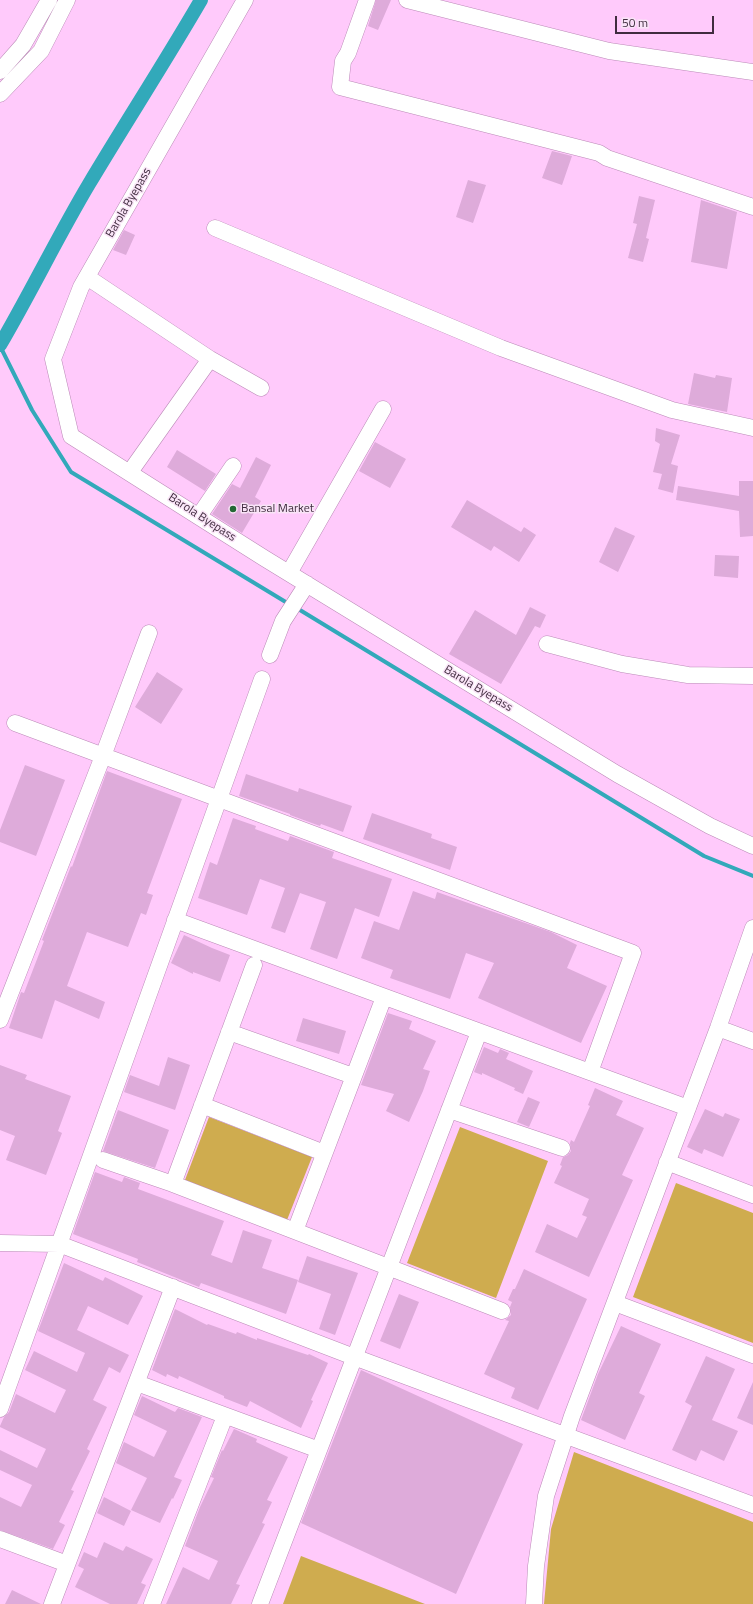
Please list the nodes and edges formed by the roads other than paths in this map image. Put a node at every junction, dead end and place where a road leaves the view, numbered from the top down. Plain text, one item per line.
1 (49, 0) edge
2 (67, 0) edge
3 (245, 0) edge
4 (367, 0) edge
5 (407, 0) edge
6 (0, 71) edge
7 (753, 72) edge
8 (0, 94) edge
9 (753, 207) edge
10 (215, 228) dead end
11 (87, 277) junction
12 (210, 359) junction
13 (261, 388) dead end
14 (383, 409) dead end
15 (753, 428) edge
16 (233, 466) dead end
17 (130, 472) junction
18 (199, 516) junction
19 (289, 573) junction
20 (304, 589) junction
21 (149, 633) dead end
22 (547, 644) dead end
23 (270, 655) dead end
24 (753, 676) edge
25 (262, 679) dead end
26 (15, 723) dead end
27 (103, 756) junction
28 (219, 799) junction
29 (753, 846) edge
30 (175, 920) junction
31 (753, 928) edge
32 (254, 965) dead end
33 (384, 997) junction
34 (0, 1020) edge
35 (718, 1028) junction
36 (229, 1032) junction
37 (479, 1032) junction
38 (753, 1042) edge
39 (590, 1072) junction
40 (353, 1076) junction
41 (202, 1105) junction
42 (688, 1108) junction
43 (449, 1110) junction
44 (562, 1148) dead end
45 (324, 1153) junction
46 (103, 1160) dead end
47 (667, 1162) junction
48 (173, 1184) junction
49 (753, 1195) edge
50 (295, 1231) junction
51 (0, 1243) edge
52 (59, 1244) junction
53 (389, 1267) junction
54 (173, 1287) junction
55 (615, 1303) junction
56 (502, 1311) dead end
57 (753, 1355) edge
58 (354, 1357) junction
59 (137, 1383) junction
60 (0, 1409) edge
61 (225, 1416) junction
62 (565, 1436) junction
63 (319, 1450) junction
64 (753, 1505) edge
65 (0, 1539) edge
66 (67, 1564) junction
67 (52, 1604) edge
68 (152, 1604) edge
69 (260, 1604) edge
70 (534, 1604) edge

1 - 6 street
2 - 8 street
3 - 11 street, Barola Byepass
4 - 9 street
5 - 7 street
10 - 15 street
11 - 12 street
11 - 17 street, Barola Byepass
12 - 13 street
12 - 17 street
14 - 19 street
16 - 18 street
17 - 18 street, Barola Byepass
18 - 19 street, Barola Byepass
19 - 20 street, Barola Byepass
20 - 23 street
20 - 29 street, Barola Byepass
21 - 27 street
22 - 24 street
25 - 28 street
26 - 27 street
27 - 28 street
27 - 34 street
28 - 30 street
28 - 39 street
30 - 33 street
30 - 52 street
31 - 35 street
32 - 36 street
33 - 37 street
33 - 40 street
35 - 38 street
35 - 42 street
36 - 40 street
36 - 41 street
37 - 39 street
37 - 43 street
39 - 42 street
40 - 45 street
41 - 45 street
41 - 48 street
42 - 47 street
43 - 44 street
43 - 53 street
45 - 50 street
46 - 48 street
47 - 49 street
47 - 55 street
48 - 50 street
50 - 53 street
51 - 52 street
52 - 54 street
52 - 60 street
53 - 56 street
53 - 58 street
54 - 58 street
54 - 59 street
55 - 57 street
55 - 62 street
58 - 62 street
58 - 63 street
59 - 61 street
59 - 66 street
61 - 63 street
61 - 68 street
62 - 64 street
62 - 70 street
63 - 69 street
65 - 66 street
66 - 67 street

